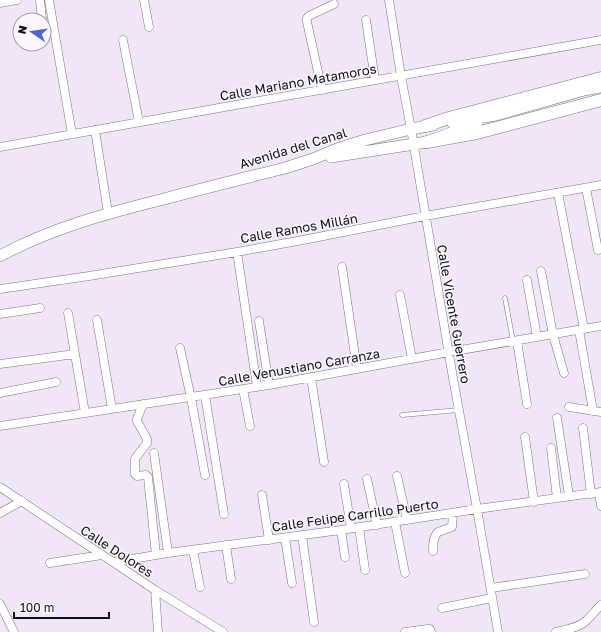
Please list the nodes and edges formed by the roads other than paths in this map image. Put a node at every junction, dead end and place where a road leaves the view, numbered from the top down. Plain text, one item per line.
1 (17, 0) edge
2 (40, 0) edge
3 (49, 0) edge
4 (144, 0) edge
5 (389, 0) edge
6 (0, 3) edge
7 (334, 4) dead end
8 (41, 12) edge
9 (366, 20) dead end
10 (149, 27) dead end
11 (123, 40) dead end
12 (601, 40) edge
13 (401, 76) junction
14 (601, 78) edge
15 (375, 80) junction
16 (601, 87) edge
17 (322, 90) junction
18 (601, 100) edge
19 (498, 115) junction
20 (139, 122) junction
21 (424, 126) junction
22 (411, 129) junction
23 (95, 130) junction
24 (72, 134) junction
25 (427, 142) junction
26 (413, 144) junction
27 (0, 147) edge
28 (313, 159) junction
29 (601, 185) edge
30 (586, 188) junction
31 (558, 193) junction
32 (108, 213) junction
33 (425, 216) junction
34 (598, 250) dead end
35 (237, 252) junction
36 (0, 256) edge
37 (342, 267) dead end
38 (541, 271) dead end
39 (527, 280) dead end
40 (0, 289) edge
41 (400, 296) dead end
42 (505, 298) dead end
43 (40, 308) dead end
44 (68, 313) dead end
45 (0, 314) edge
46 (97, 320) dead end
47 (259, 321) dead end
48 (601, 326) edge
49 (581, 330) junction
50 (553, 335) junction
51 (537, 337) junction
52 (515, 341) junction
53 (180, 348) dead end
54 (449, 352) junction
55 (75, 354) junction
56 (412, 359) junction
57 (0, 364) edge
58 (357, 369) junction
59 (564, 373) dead end
60 (311, 377) junction
61 (56, 382) dead end
62 (269, 385) junction
63 (257, 387) junction
64 (243, 389) junction
65 (0, 393) edge
66 (205, 395) junction
67 (191, 398) junction
68 (143, 404) junction
69 (527, 404) dead end
70 (569, 407) dead end
71 (112, 409) junction
72 (459, 410) junction
73 (597, 411) edge
74 (85, 413) junction
75 (402, 415) dead end
76 (557, 418) dead end
77 (0, 426) edge
78 (250, 426) dead end
79 (583, 428) dead end
80 (525, 437) dead end
81 (551, 448) dead end
82 (154, 453) dead end
83 (324, 462) dead end
84 (205, 475) dead end
85 (397, 476) dead end
86 (367, 479) dead end
87 (344, 484) dead end
88 (0, 487) edge
89 (597, 493) edge
90 (262, 495) dead end
91 (569, 496) junction
92 (557, 498) junction
93 (22, 501) junction
94 (534, 502) junction
95 (601, 506) edge
96 (477, 509) junction
97 (0, 513) edge
98 (453, 513) junction
99 (224, 514) dead end
100 (407, 520) junction
101 (395, 522) junction
102 (377, 525) junction
103 (355, 528) junction
104 (341, 530) junction
105 (302, 535) junction
106 (285, 538) junction
107 (268, 540) junction
108 (226, 545) junction
109 (193, 550) junction
110 (432, 551) dead end
111 (168, 553) junction
112 (102, 555) junction
113 (156, 555) junction
114 (345, 557) dead end
115 (114, 562) junction
116 (50, 563) dead end
117 (365, 570) dead end
118 (405, 573) dead end
119 (585, 574) dead end
120 (231, 579) dead end
121 (292, 583) dead end
122 (200, 587) dead end
123 (491, 588) junction
124 (155, 590) junction
125 (492, 598) junction
126 (0, 604) edge
127 (601, 605) edge
128 (442, 608) dead end
129 (314, 622) dead end
130 (430, 630) edge
131 (14, 632) edge
132 (158, 632) edge
133 (223, 632) edge
134 (405, 632) edge
135 (498, 632) edge
136 (556, 632) edge

1 - 6 street
2 - 8 street
3 - 24 street
4 - 10 street
5 - 13 street, Calle Vicente Guerrero
7 - 17 street
9 - 15 street
11 - 20 street
12 - 13 street, Calle Mariano Matamoros
13 - 15 street, Calle Mariano Matamoros
13 - 22 street, Calle Vicente Guerrero
14 - 21 main road
15 - 17 street, Calle Mariano Matamoros
16 - 19 main road, Avenida del Canal
17 - 20 street, Calle Mariano Matamoros
18 - 25 main road
19 - 21 main road, Avenida del Canal
19 - 25 main road
20 - 23 street, Calle Mariano Matamoros
21 - 22 main road, Avenida del Canal
22 - 26 street, Calle Vicente Guerrero
22 - 28 main road, Avenida del Canal
23 - 24 street, Calle Mariano Matamoros
23 - 32 street
24 - 27 street, Calle Mariano Matamoros
25 - 26 main road
26 - 28 main road
26 - 33 street, Calle Vicente Guerrero
28 - 32 main road, Avenida del Canal
29 - 30 street, Calle Ramos Millán
30 - 31 street, Calle Ramos Millán
30 - 34 street
31 - 33 street, Calle Ramos Millán
31 - 49 street
32 - 36 main road, Avenida del Canal
33 - 35 street, Calle Ramos Millán
33 - 54 street, Calle Vicente Guerrero
35 - 40 street, Calle Ramos Millán
35 - 63 street
37 - 58 street
38 - 50 street
39 - 51 street
41 - 56 street
42 - 52 lane
43 - 45 street
44 - 55 street
46 - 71 street
47 - 62 street
48 - 49 street, Calle Venustiano Carranza
49 - 50 street, Calle Venustiano Carranza
49 - 73 street
50 - 51 street, Calle Venustiano Carranza
50 - 59 street
51 - 52 street, Calle Venustiano Carranza
52 - 54 street, Calle Venustiano Carranza
52 - 69 street
53 - 67 street
54 - 56 street, Calle Venustiano Carranza
54 - 72 street, Calle Vicente Guerrero
55 - 57 street
55 - 74 street
56 - 58 street, Calle Venustiano Carranza
58 - 60 street, Calle Venustiano Carranza
60 - 62 street, Calle Venustiano Carranza
60 - 83 street
61 - 65 street
62 - 63 street, Calle Venustiano Carranza
63 - 64 street, Calle Venustiano Carranza
64 - 66 street, Calle Venustiano Carranza
64 - 78 street
66 - 67 street, Calle Venustiano Carranza
66 - 99 street
67 - 68 street, Calle Venustiano Carranza
67 - 84 street
68 - 71 street, Calle Venustiano Carranza
68 - 113 street
70 - 73 street
71 - 74 street, Calle Venustiano Carranza
72 - 75 lane
72 - 96 street, Calle Vicente Guerrero
74 - 77 street, Calle Venustiano Carranza
76 - 91 street
79 - 89 street
80 - 94 street
81 - 92 street
82 - 111 street
85 - 100 street
86 - 102 street
87 - 103 street
88 - 93 street, Calle Dolores
89 - 91 street, Calle Felipe Carrillo Puerto
89 - 95 street
90 - 107 street
91 - 92 street, Calle Felipe Carrillo Puerto
92 - 94 street, Calle Felipe Carrillo Puerto
93 - 97 street
93 - 112 street, Calle Dolores
94 - 96 street, Calle Felipe Carrillo Puerto
96 - 98 street, Calle Felipe Carrillo Puerto
96 - 123 street, Calle Vicente Guerrero
98 - 100 street, Calle Felipe Carrillo Puerto
98 - 110 street
100 - 101 street, Calle Felipe Carrillo Puerto
101 - 102 street, Calle Felipe Carrillo Puerto
101 - 118 street
102 - 103 street, Calle Felipe Carrillo Puerto
103 - 104 street, Calle Felipe Carrillo Puerto
103 - 117 street
104 - 105 street, Calle Felipe Carrillo Puerto
104 - 114 street
105 - 106 street, Calle Felipe Carrillo Puerto
105 - 129 street
106 - 107 street, Calle Felipe Carrillo Puerto
106 - 121 street
107 - 108 street, Calle Felipe Carrillo Puerto
108 - 109 street, Calle Felipe Carrillo Puerto
108 - 120 street
109 - 111 street, Calle Felipe Carrillo Puerto
109 - 122 street
111 - 113 street, Calle Felipe Carrillo Puerto
112 - 115 street, Calle Dolores
112 - 116 street
113 - 115 street, Calle Felipe Carrillo Puerto
115 - 124 street, Calle Dolores
119 - 123 street
123 - 125 street, Calle Vicente Guerrero
124 - 132 street
124 - 133 street, Calle Dolores
125 - 128 street
125 - 135 street, Calle Vicente Guerrero
126 - 131 street
127 - 136 street
130 - 134 street

